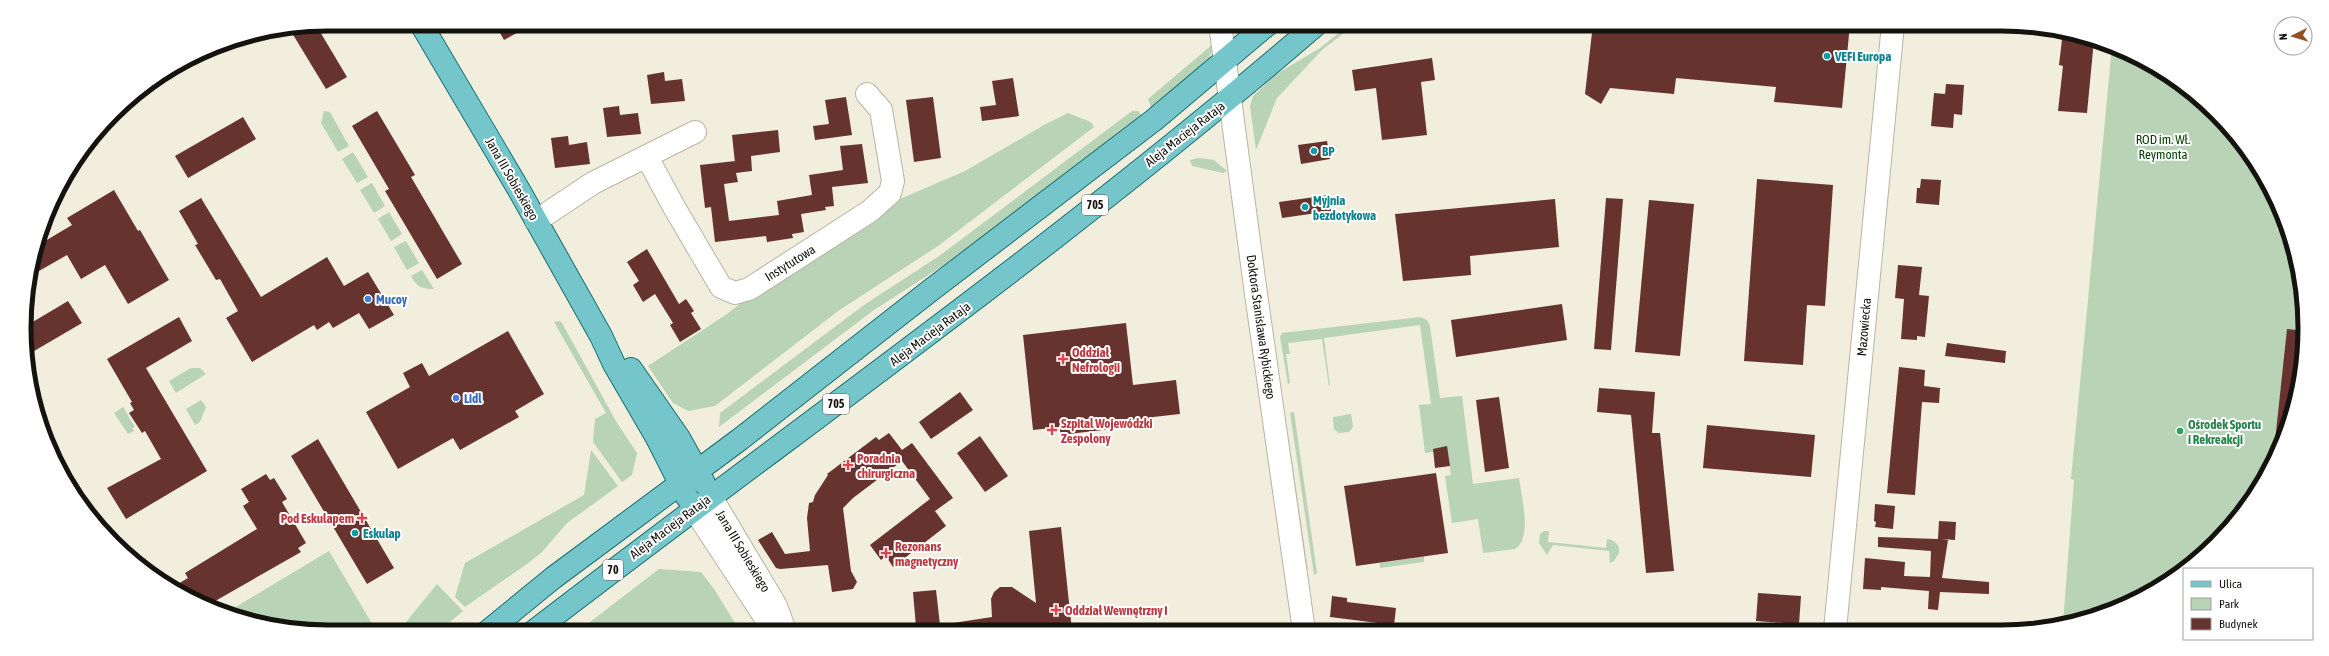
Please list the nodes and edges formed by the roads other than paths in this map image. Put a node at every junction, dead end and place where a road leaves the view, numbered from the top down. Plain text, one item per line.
1 (425, 31) edge
2 (1221, 31) edge
3 (1260, 31) edge
4 (1309, 31) edge
5 (1892, 31) edge
6 (1226, 60) junction
7 (867, 94) dead end
8 (1231, 99) junction
9 (695, 132) dead end
10 (647, 156) junction
11 (536, 221) junction
12 (601, 336) junction
13 (697, 471) junction
14 (679, 484) junction
15 (702, 503) junction
16 (496, 625) edge
17 (542, 625) edge
18 (771, 625) edge
19 (783, 625) edge
20 (1303, 625) edge
21 (1836, 625) edge

1 - 11 main road, Jana III Sobieskiego
2 - 6 street, Doktora Stanisława Rybickiego
3 - 6 main road, 705
4 - 8 main road, Aleja Macieja Rataja / 705
5 - 21 street, Mazowiecka
6 - 8 street, Doktora Stanisława Rybickiego
6 - 13 main road, 705
7 - 10 street, Instytutowa
8 - 15 main road, Aleja Macieja Rataja / 705
8 - 20 street, Doktora Stanisława Rybickiego
9 - 10 street
10 - 11 street
11 - 12 main road, Jana III Sobieskiego
12 - 13 main road, Jana III Sobieskiego
12 - 14 main road, Jana III Sobieskiego
13 - 14 main road, 705
13 - 15 main road, Jana III Sobieskiego
14 - 15 main road, Jana III Sobieskiego
14 - 16 main road, 70
15 - 17 main road, Aleja Macieja Rataja / 70
15 - 18 street, Jana III Sobieskiego
15 - 19 street, Jana III Sobieskiego

